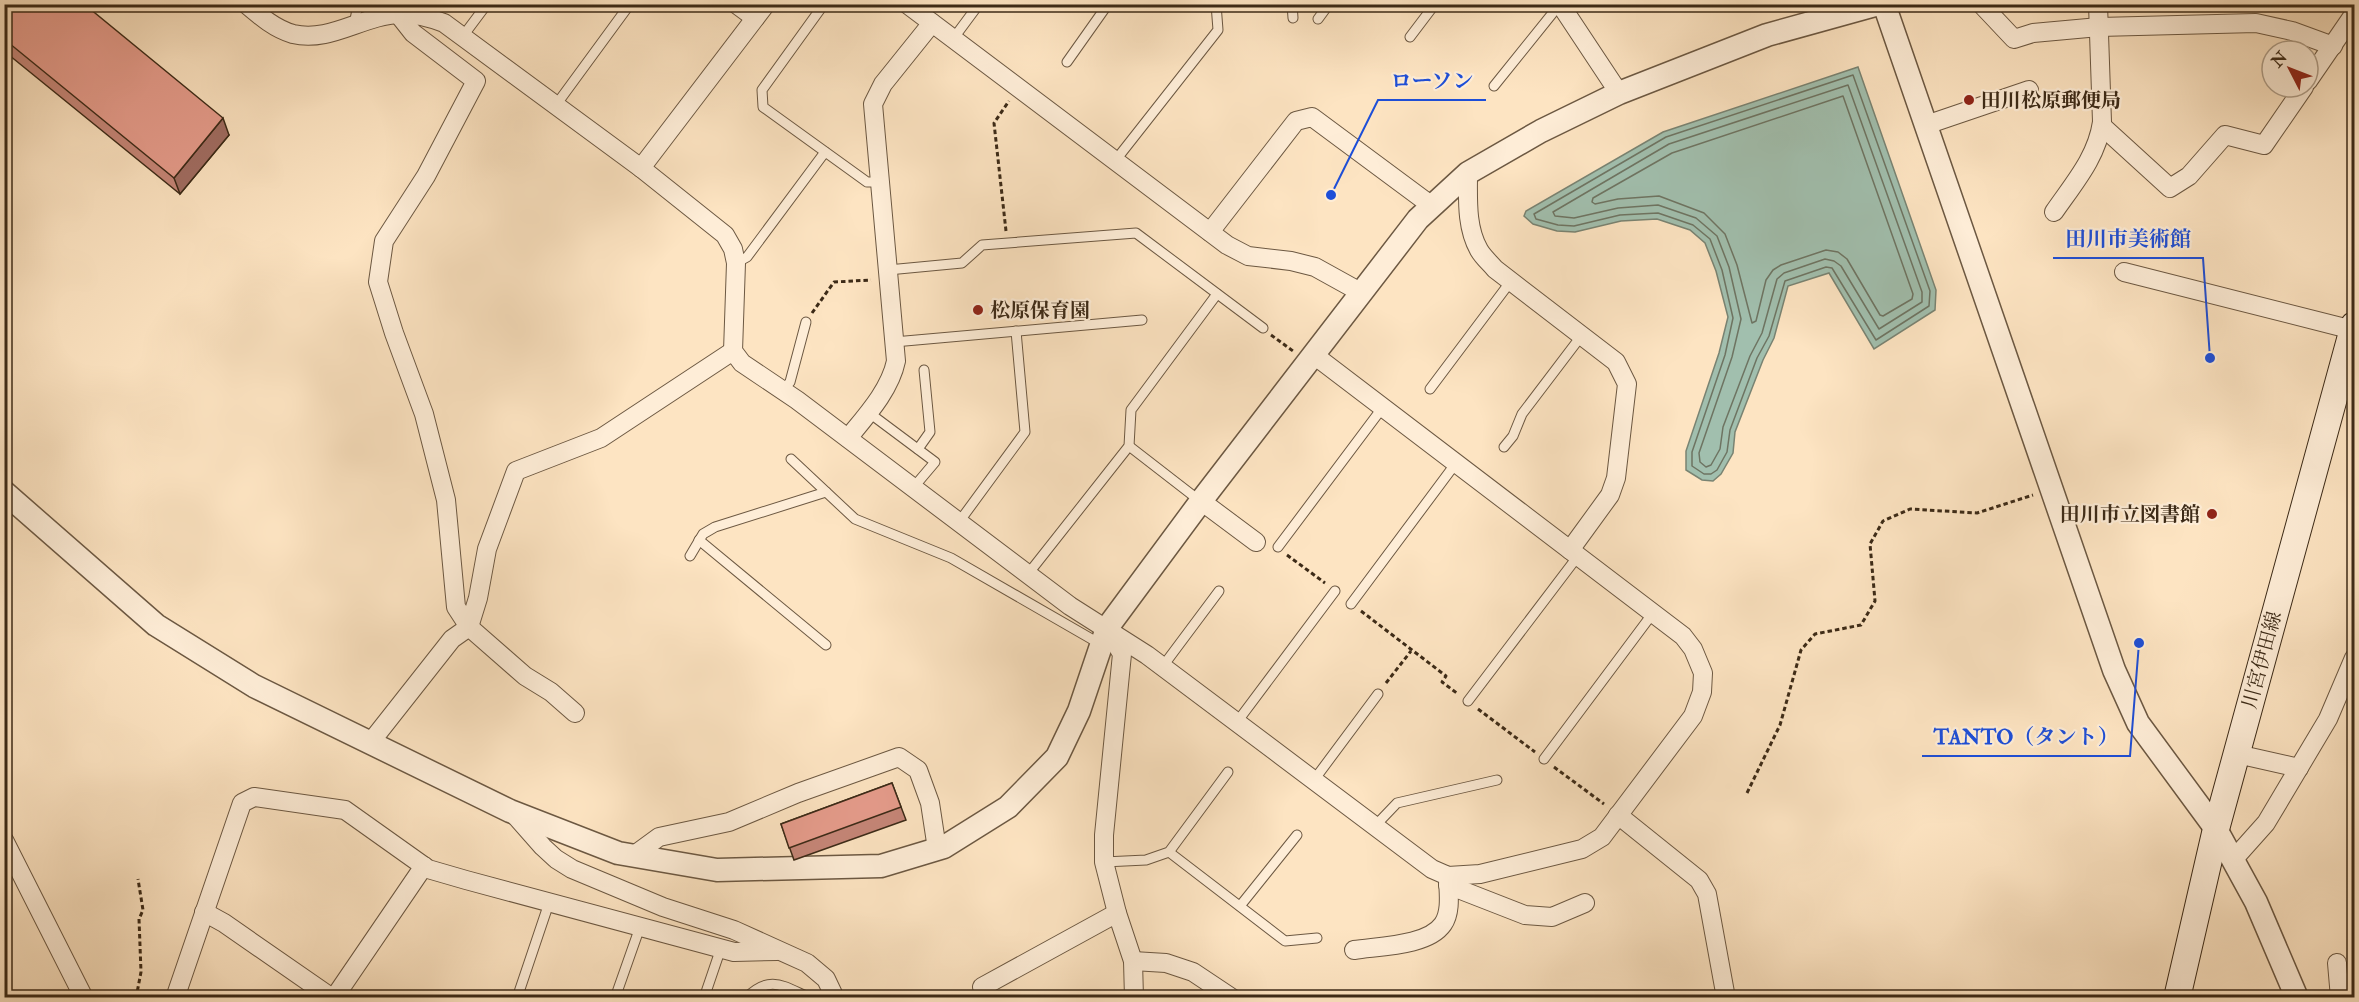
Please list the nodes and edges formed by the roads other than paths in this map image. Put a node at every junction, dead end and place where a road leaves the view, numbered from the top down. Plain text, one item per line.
1 (246, 4) edge
2 (358, 4) edge
3 (487, 4) edge
4 (630, 4) edge
5 (736, 4) edge
6 (824, 4) edge
7 (907, 4) edge
8 (979, 4) edge
9 (1108, 4) edge
10 (1216, 4) edge
11 (1292, 4) edge
12 (1329, 4) edge
13 (1435, 4) edge
14 (1560, 4) edge
15 (1882, 4) edge
16 (1981, 4) edge
17 (2098, 4) edge
18 (760, 11) edge
19 (398, 14) junction
20 (2355, 14) edge
21 (1293, 18) dead end
22 (1318, 19) dead end
23 (932, 23) junction
24 (354, 25) junction
25 (2099, 27) junction
26 (463, 36) junction
27 (1410, 37) dead end
28 (953, 39) junction
29 (2333, 46) junction
30 (1067, 62) dead end
31 (2320, 64) edge
32 (1494, 86) dead end
33 (2029, 90) dead end
34 (1618, 93) junction
35 (2296, 99) edge
36 (556, 105) junction
37 (1926, 125) junction
38 (2102, 126) junction
39 (825, 152) junction
40 (1115, 160) junction
41 (641, 168) junction
42 (1468, 173) junction
43 (880, 182) junction
44 (1432, 206) junction
45 (2054, 212) dead end
46 (1210, 232) junction
47 (736, 263) junction
48 (2124, 272) dead end
49 (889, 275) junction
50 (1511, 281) junction
51 (1362, 293) junction
52 (1217, 294) junction
53 (1142, 320) dead end
54 (806, 322) road end
55 (1263, 328) road end
56 (1016, 331) junction
57 (2353, 334) edge
58 (1582, 335) junction
59 (894, 342) junction
60 (733, 351) junction
61 (1311, 359) junction
62 (924, 370) dead end
63 (1430, 389) dead end
64 (783, 390) junction
65 (1383, 407) junction
66 (868, 412) junction
67 (848, 438) junction
68 (1129, 446) junction
69 (1504, 447) dead end
70 (918, 449) junction
71 (791, 459) dead end
72 (1456, 463) junction
73 (913, 488) junction
74 (4, 492) edge
75 (826, 492) junction
76 (1201, 501) junction
77 (959, 522) junction
78 (699, 540) junction
79 (1256, 542) dead end
80 (1278, 547) road end
81 (1574, 553) junction
82 (690, 556) dead end
83 (1028, 574) junction
84 (1219, 591) dead end
85 (1335, 591) road end
86 (1351, 604) road end
87 (1653, 613) junction
88 (469, 627) junction
89 (1104, 637) junction
90 (826, 645) dead end
91 (2355, 658) edge
92 (1162, 666) junction
93 (1378, 694) road end
94 (1468, 702) road end
95 (575, 713) dead end
96 (1236, 722) junction
97 (370, 743) junction
98 (2237, 754) junction
99 (1544, 759) road end
100 (2299, 768) junction
101 (1228, 772) dead end
102 (1314, 780) junction
103 (1497, 780) dead end
104 (510, 811) junction
105 (1618, 815) junction
106 (1375, 826) junction
107 (2216, 829) junction
108 (1297, 835) dead end
109 (4, 840) edge
110 (937, 849) junction
111 (1169, 852) junction
112 (633, 856) junction
113 (2233, 860) junction
114 (1104, 862) junction
115 (424, 866) junction
116 (1448, 881) junction
117 (549, 903) junction
118 (1585, 903) dead end
119 (1240, 906) junction
120 (204, 912) junction
121 (1117, 913) junction
122 (640, 927) junction
123 (1317, 938) dead end
124 (721, 948) junction
125 (1354, 950) dead end
126 (777, 951) junction
127 (1133, 960) junction
128 (2337, 963) dead end
129 (982, 987) dead end
130 (834, 997) edge
131 (84, 998) edge
132 (175, 998) edge
133 (333, 998) edge
134 (517, 998) edge
135 (615, 998) edge
136 (704, 998) edge
137 (746, 998) edge
138 (810, 998) edge
139 (1134, 998) edge
140 (1232, 998) edge
141 (1726, 998) edge
142 (2177, 998) edge
143 (2297, 998) edge
144 (2340, 998) edge

1 - 24 street
2 - 24 lane
3 - 26 lane
4 - 36 lane
5 - 18 street
6 - 39 lane
7 - 23 street
8 - 28 lane
9 - 30 lane
10 - 40 lane
11 - 21 lane
12 - 22 lane
13 - 27 lane
14 - 32 lane
14 - 34 street
15 - 34 street
15 - 37 street
16 - 25 street
17 - 25 street
18 - 41 street
19 - 24 street
19 - 26 street
19 - 88 street
20 - 29 street
23 - 28 street
23 - 43 street
25 - 29 street
25 - 38 street
26 - 36 street
28 - 40 street
29 - 31 street
33 - 37 street
34 - 42 street
35 - 38 street
36 - 41 street
37 - 107 street
38 - 45 street
39 - 43 lane
39 - 47 lane
40 - 46 street
41 - 47 street
42 - 44 street
42 - 50 street
43 - 49 street
44 - 46 street
44 - 51 street
46 - 51 street
47 - 60 street
48 - 57 street
49 - 52 lane
49 - 59 street
50 - 58 street
50 - 63 lane
51 - 61 street
52 - 55 lane
52 - 68 lane
53 - 56 lane
54 - 64 lane
56 - 59 lane
56 - 77 lane
57 - 98 main road, 川宮伊田線
58 - 69 lane
58 - 81 street
59 - 66 street
60 - 64 street
60 - 88 street
61 - 65 street
61 - 76 street
62 - 70 lane
64 - 67 street
65 - 72 street
65 - 80 lane
66 - 67 street
66 - 70 lane
67 - 73 street
68 - 76 lane
68 - 83 lane
70 - 73 lane
71 - 75 lane
72 - 81 street
72 - 86 lane
73 - 77 street
74 - 97 street
75 - 78 lane
75 - 89 lane
76 - 79 street
76 - 89 street
77 - 83 street
78 - 82 lane
78 - 90 lane
81 - 87 street
81 - 94 lane
83 - 89 street
84 - 92 lane
85 - 96 lane
87 - 99 lane
87 - 105 street
88 - 95 street
88 - 97 street
89 - 92 street
89 - 110 street
89 - 114 street
91 - 100 street
92 - 96 street
93 - 102 lane
96 - 102 street
97 - 104 street
98 - 100 street
98 - 107 main road, 川宮伊田線
100 - 113 street
101 - 111 lane
102 - 106 street
103 - 106 lane
104 - 112 street
104 - 126 street
105 - 116 street
105 - 141 street
106 - 116 street
107 - 113 street
107 - 142 main road, 川宮伊田線
108 - 119 lane
109 - 131 street
110 - 112 street
110 - 112 street
111 - 114 lane
111 - 119 lane
113 - 143 street
114 - 121 street
115 - 117 street
115 - 120 street
115 - 133 street
116 - 118 street
116 - 125 street
117 - 122 street
117 - 134 lane
119 - 123 lane
120 - 132 street
120 - 133 street
121 - 127 street
121 - 129 street
122 - 124 street
122 - 135 lane
124 - 126 street
124 - 136 lane
126 - 130 street
127 - 139 street
127 - 140 street
128 - 144 street
137 - 138 lane

